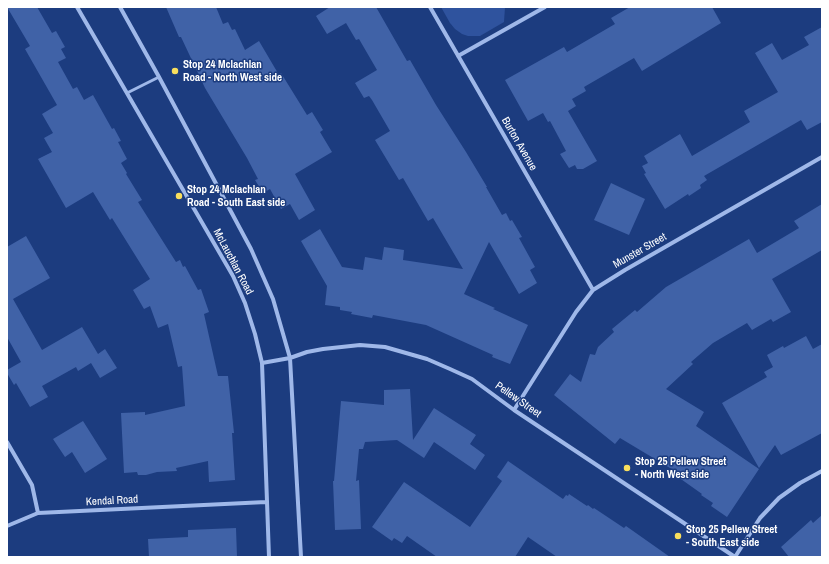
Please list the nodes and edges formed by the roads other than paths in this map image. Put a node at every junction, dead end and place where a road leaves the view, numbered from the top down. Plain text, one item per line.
1 (77, 7) edge
2 (120, 7) edge
3 (430, 7) edge
4 (545, 7) edge
5 (458, 56) junction
6 (159, 77) junction
7 (127, 93) junction
8 (822, 158) edge
9 (593, 290) junction
10 (290, 358) junction
11 (262, 363) junction
12 (514, 410) junction
13 (7, 442) edge
14 (822, 471) edge
15 (266, 502) junction
16 (38, 513) junction
17 (7, 526) edge
18 (269, 557) edge
19 (302, 557) edge
20 (735, 557) edge

1 - 7 street, McLauchlan Road
2 - 6 street, McLauchlan Road
3 - 5 street, Burton Avenue
4 - 5 street
5 - 9 street, Burton Avenue
6 - 7 lane
6 - 10 street, McLauchlan Road
7 - 11 street, McLauchlan Road
8 - 9 street, Munster Street
9 - 12 street, Munster Street
10 - 11 street, Pellew Street
10 - 12 street, Pellew Street
10 - 19 street, McLauchlan Road
11 - 15 street, McLauchlan Road
12 - 20 street, Pellew Street
13 - 16 street
14 - 20 street
15 - 16 street, Kendal Road
15 - 18 street, McLauchlan Road
16 - 17 street, Kendal Road

